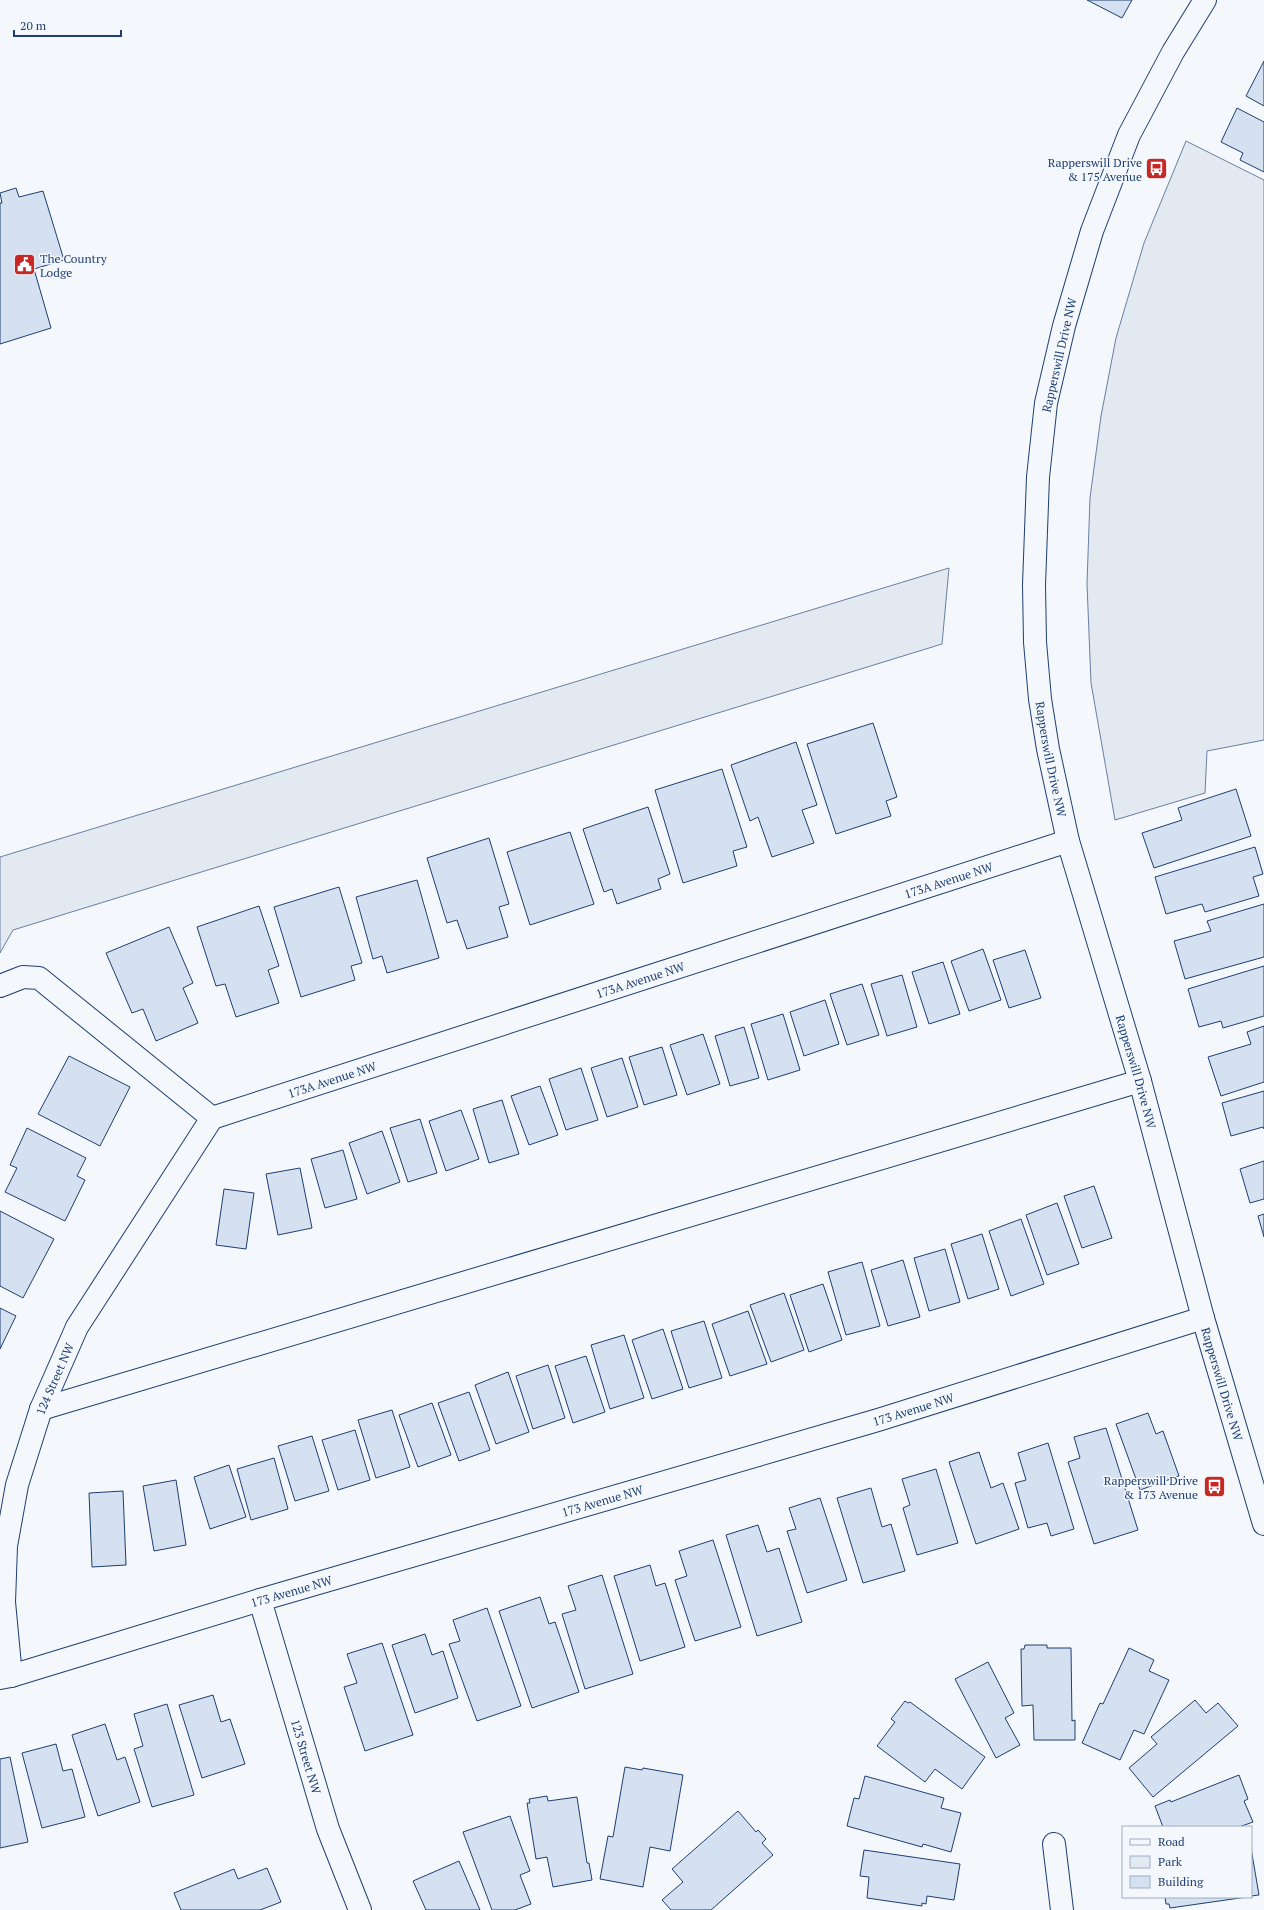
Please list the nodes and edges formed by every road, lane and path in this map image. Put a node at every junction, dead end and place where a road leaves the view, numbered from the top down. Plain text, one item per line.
1 (1205, 0) edge
2 (1068, 841) junction
3 (0, 986) edge
4 (1140, 1081) junction
5 (212, 1118) junction
6 (1203, 1318) junction
7 (41, 1409) junction
8 (1264, 1524) edge
9 (260, 1600) junction
10 (6, 1677) edge
11 (1054, 1844) dead end
12 (360, 1910) edge
13 (1062, 1910) edge

1 - 2 street, Rapperswill Drive NW
2 - 4 street, Rapperswill Drive NW
2 - 5 street, 173A Avenue NW
3 - 5 street
4 - 6 street, Rapperswill Drive NW
4 - 7 street
5 - 7 street, 124 Street NW
6 - 8 street, Rapperswill Drive NW
6 - 9 street, 173 Avenue NW
7 - 10 street, 124 Street NW
9 - 10 street, 173 Avenue NW
9 - 12 street, 123 Street NW
11 - 13 street

